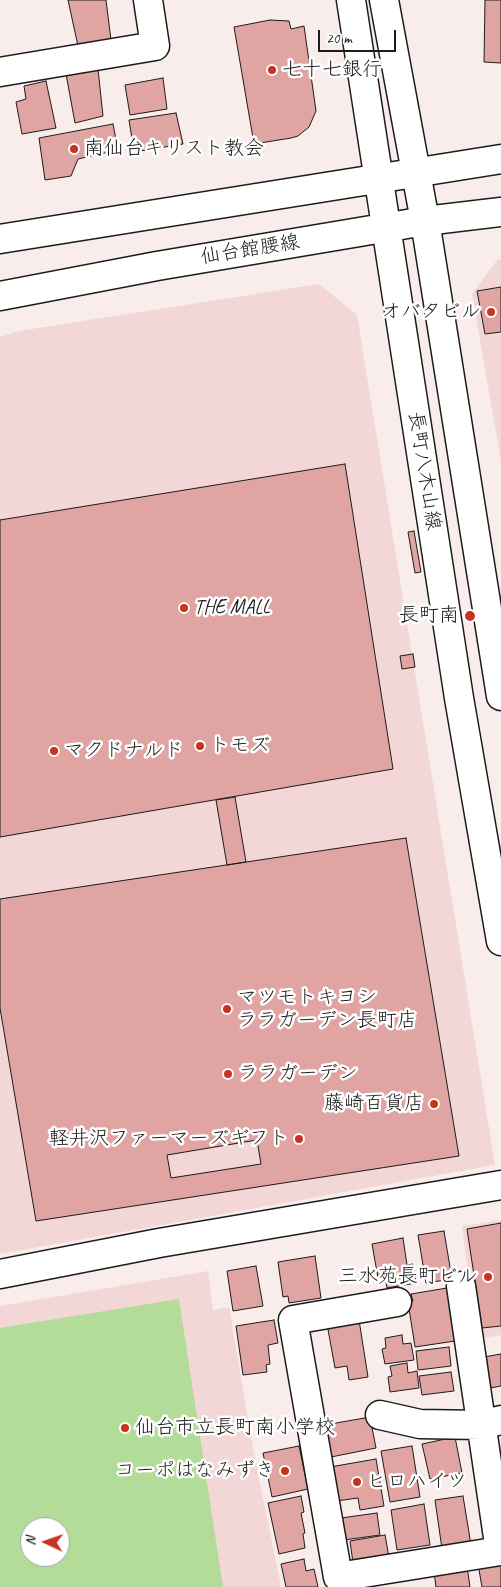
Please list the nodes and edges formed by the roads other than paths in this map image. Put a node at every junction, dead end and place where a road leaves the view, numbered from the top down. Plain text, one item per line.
1 (148, 0) edge
2 (351, 0) edge
3 (384, 0) edge
4 (0, 72) edge
5 (501, 159) edge
6 (416, 173) junction
7 (378, 179) junction
8 (501, 212) edge
9 (425, 221) junction
10 (386, 228) junction
11 (0, 239) edge
12 (0, 296) edge
13 (501, 696) edge
14 (501, 941) edge
15 (501, 1185) edge
16 (0, 1274) edge
17 (461, 1286) dead end
18 (397, 1302) dead end
19 (380, 1415) dead end
20 (491, 1423) edge
21 (338, 1582) edge

1 - 4 street
2 - 7 street, 長町八木山線
3 - 6 street
5 - 6 street
6 - 7 street
6 - 9 street
7 - 10 street, 長町八木山線
7 - 11 street
8 - 9 street, 仙台館腰線
9 - 10 street, 仙台館腰線
9 - 13 street
10 - 12 street, 仙台館腰線
10 - 14 street, 長町八木山線
15 - 16 street
17 - 20 street
18 - 21 street
19 - 20 street
20 - 21 street

